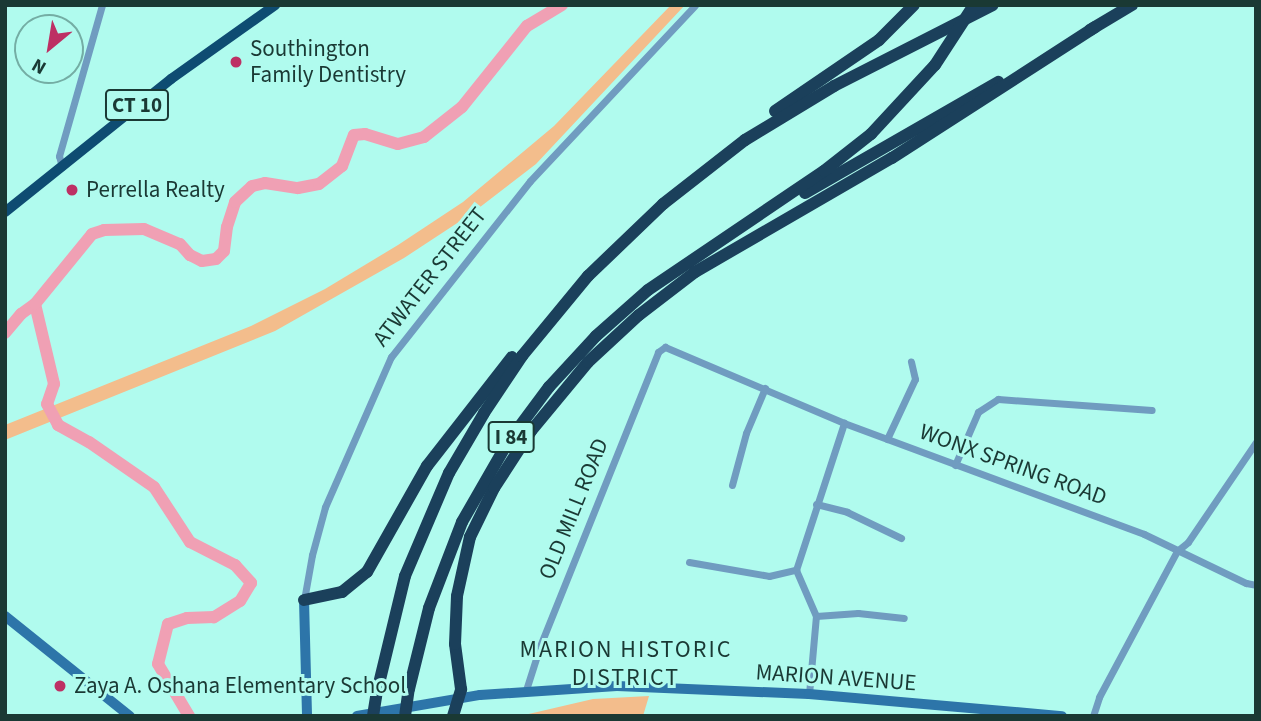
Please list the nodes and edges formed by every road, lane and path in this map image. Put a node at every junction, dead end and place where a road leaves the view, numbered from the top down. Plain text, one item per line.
1 (102, 5) edge
2 (275, 5) edge
3 (695, 5) edge
4 (914, 5) edge
5 (974, 5) edge
6 (993, 5) edge
7 (1132, 5) edge
8 (1095, 27) junction
9 (62, 168) junction
10 (690, 181) junction
11 (5, 212) edge
12 (707, 249) junction
13 (589, 276) junction
14 (665, 347) joint
15 (911, 361) dead end
16 (765, 388) junction
17 (1152, 410) dead end
18 (844, 423) junction
19 (887, 439) junction
20 (1256, 442) edge
21 (955, 466) junction
22 (732, 485) dead end
23 (816, 504) junction
24 (901, 538) dead end
25 (1177, 551) junction
26 (689, 562) dead end
27 (796, 570) junction
28 (1256, 584) edge
29 (304, 600) junction
30 (5, 616) edge
31 (816, 616) junction
32 (904, 618) dead end
33 (526, 690) junction
34 (809, 694) junction
35 (459, 697) junction
36 (947, 711) edge
37 (130, 716) edge
38 (307, 716) edge
39 (357, 716) edge
40 (373, 716) edge
41 (405, 716) edge
42 (453, 716) edge
43 (1062, 716) edge
44 (1093, 716) edge

1 - 9 street
2 - 9 highway, CT 10
3 - 29 street, ATWATER STREET
4 - 10 highway
5 - 12 highway, bridge
6 - 10 highway, I 84
7 - 8 highway, I 84
8 - 12 highway, I 84
8 - 35 highway
9 - 11 highway, CT 10
10 - 13 highway, I 84
12 - 41 highway, I 84, bridge
13 - 29 highway
13 - 40 highway, I 84, bridge
14 - 16 street, WONX SPRING ROAD
14 - 33 street, OLD MILL ROAD
15 - 19 street
16 - 18 street, WONX SPRING ROAD
16 - 22 street
17 - 21 street
18 - 19 street, WONX SPRING ROAD
18 - 23 street
19 - 21 street, WONX SPRING ROAD
20 - 25 street
21 - 25 street, WONX SPRING ROAD
23 - 24 street
23 - 27 street
25 - 28 street, WONX SPRING ROAD
25 - 44 street
26 - 27 street
27 - 31 street
29 - 38 main road, ATWATER STREET
30 - 37 main road
31 - 32 street
31 - 34 street
33 - 34 main road, MARION AVENUE
33 - 35 main road, MARION AVENUE
34 - 36 main road, MARION AVENUE
35 - 39 main road, MARION AVENUE
35 - 42 highway
36 - 43 main road, MARION AVENUE

